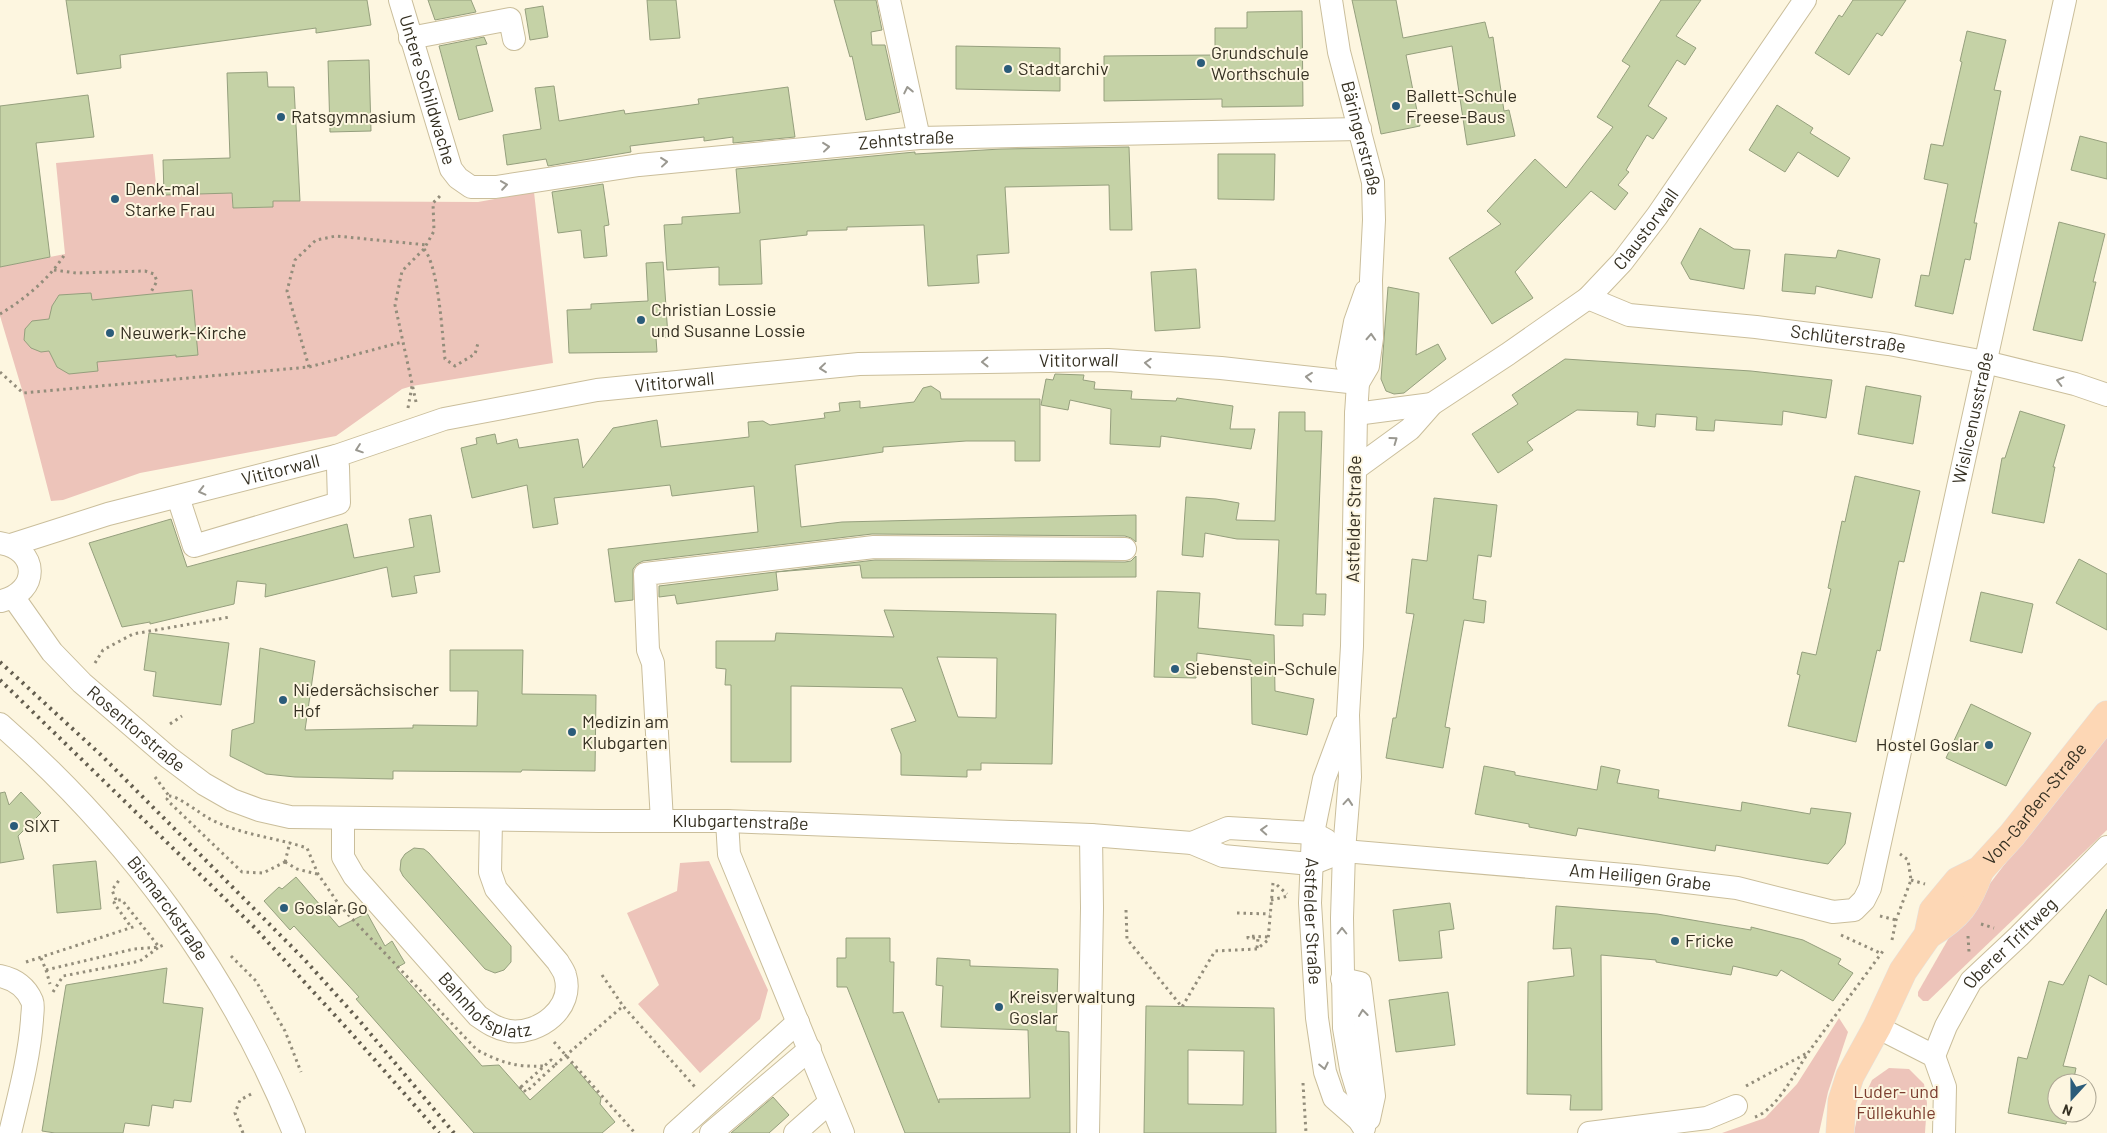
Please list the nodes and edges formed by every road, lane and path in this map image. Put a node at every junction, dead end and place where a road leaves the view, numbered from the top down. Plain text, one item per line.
1 (400, 0) edge
2 (889, 0) edge
3 (1331, 0) edge
4 (1805, 0) edge
5 (2065, 0) edge
6 (410, 38) junction
7 (514, 39) dead end
8 (1360, 128) junction
9 (919, 138) junction
10 (458, 178) junction
11 (427, 245) junction
12 (424, 250) junction
13 (66, 254) dead end
14 (54, 270) junction
15 (150, 294) dead end
16 (1588, 298) junction
17 (0, 314) edge
18 (402, 342) junction
19 (478, 343) dead end
20 (1984, 362) junction
21 (309, 367) junction
22 (0, 372) edge
23 (1358, 383) junction
24 (2107, 395) edge
25 (416, 402) dead end
26 (1432, 404) junction
27 (1356, 414) junction
28 (336, 456) junction
29 (1355, 469) junction
30 (178, 496) junction
31 (3, 543) edge
32 (1125, 549) dead end
33 (7, 600) edge
34 (230, 617) dead end
35 (103, 650) dead end
36 (2107, 714) edge
37 (1348, 715) junction
38 (182, 716) dead end
39 (0, 724) edge
40 (170, 724) dead end
41 (155, 777) dead end
42 (290, 817) joint
43 (344, 818) junction
44 (491, 820) junction
45 (662, 821) junction
46 (727, 821) junction
47 (1313, 833) junction
48 (1091, 835) junction
49 (1881, 837) joint
50 (282, 841) dead end
51 (290, 842) junction
52 (1192, 843) junction
53 (2107, 847) edge
54 (1344, 851) junction
55 (285, 862) junction
56 (1311, 864) junction
57 (1980, 870) junction
58 (1911, 880) dead end
59 (1273, 881) dead end
60 (112, 890) dead end
61 (1289, 896) dead end
62 (116, 900) junction
63 (1271, 900) junction
64 (1126, 910) dead end
65 (1833, 912) junction
66 (1237, 913) dead end
67 (1270, 914) junction
68 (1961, 915) junction
69 (136, 926) dead end
70 (131, 927) junction
71 (188, 935) junction
72 (1928, 935) junction
73 (2018, 936) junction
74 (1268, 937) junction
75 (159, 947) junction
76 (1257, 949) junction
77 (1882, 954) junction
78 (236, 960) dead end
79 (602, 975) dead end
80 (0, 976) edge
81 (1971, 981) junction
82 (33, 1003) junction
83 (623, 1006) junction
84 (798, 1022) junction
85 (1877, 1027) junction
86 (810, 1049) junction
87 (1809, 1052) junction
88 (566, 1056) junction
89 (1934, 1056) junction
90 (556, 1064) junction
91 (301, 1072) dead end
92 (258, 1090) dead end
93 (709, 1102) junction
94 (830, 1102) junction
95 (1741, 1113) junction
96 (1674, 1128) edge
97 (1364, 1129) edge
98 (287, 1131) edge
99 (10, 1133) edge
100 (243, 1133) edge
101 (635, 1133) edge
102 (675, 1133) edge
103 (711, 1133) edge
104 (795, 1133) edge
105 (843, 1133) edge
106 (1088, 1133) edge
107 (1589, 1133) edge
108 (1842, 1133) edge
109 (1944, 1133) edge

1 - 6 street, Untere Schildwache
9 -> 2 street
3 - 8 street, Bäringerstraße
4 - 16 street, Claustorwall
5 - 20 street, Wislicenusstraße
6 - 7 street
6 - 10 street, Untere Schildwache
8 - 9 street, Zehntstraße
8 - 23 street, Bäringerstraße
10 -> 9 street, Zehntstraße
10 - 11 path
11 - 12 path
11 - 21 path
12 - 18 path
12 - 19 path
13 - 14 path
14 - 15 path
14 - 17 path
16 - 20 street, Schlüterstraße
16 - 26 street, Claustorwall
18 - 21 path
18 - 25 path
24 -> 20 street, Schlüterstraße
20 - 49 street, Wislicenusstraße
21 - 22 path
23 - 27 street, Astfelder Straße
23 -> 28 street, Vititorwall
26 - 27 street, Claustorwall
29 -> 26 street, Claustorwall
27 - 29 street, Astfelder Straße
28 -> 30 street, Vititorwall
28 - 30 street
29 - 37 street, Astfelder Straße
30 - 31 street, Vititorwall
31 - 33 street, Rosentorstraße
32 - 45 street
33 - 42 street, Rosentorstraße
34 - 35 path
36 - 57 main road, Von-Garßen-Straße
37 - 47 street, Astfelder Straße
54 -> 37 street, Astfelder Straße
38 - 40 path
39 - 71 street, Bismarckstraße
41 - 55 path
42 - 43 street, Klubgartenstraße
43 - 44 street, Klubgartenstraße
43 - 44 street, Bahnhofsplatz
44 - 45 street, Klubgartenstraße
45 - 46 street, Klubgartenstraße
46 - 48 street, Klubgartenstraße
46 - 84 street
47 -> 52 street, Klubgartenstraße
47 - 54 street, Am Heiligen Grabe
47 - 56 street, Astfelder Straße
48 - 52 street, Klubgartenstraße
48 - 106 street
49 - 65 street, Am Heiligen Grabe
50 - 51 path
51 - 55 path
51 - 55 path
52 - 56 street, Klubgartenstraße
53 - 73 street, Oberer Triftweg
54 - 56 street, Am Heiligen Grabe
54 - 65 street, Am Heiligen Grabe
97 -> 54 street, Astfelder Straße
56 -> 97 street, Astfelder Straße
57 - 68 main road, Von-Garßen-Straße
57 - 72 main road, Von-Garßen-Straße
58 - 77 path
59 - 63 path
60 - 62 path
61 - 63 path
62 - 70 path
62 - 75 path
63 - 67 path
64 - 76 path
65 - 77 path
66 - 67 path
67 - 74 path
68 - 72 main road, Von-Garßen-Straße
68 - 73 path
68 - 81 path
69 - 70 path
70 - 75 path
71 - 75 path
71 - 98 street, Bismarckstraße
72 - 85 main road, Von-Garßen-Straße
73 - 81 street, Oberer Triftweg
74 - 76 path
74 - 76 path
75 - 82 path
77 - 87 path
78 - 91 path
79 - 83 path
80 - 82 street
81 - 89 street, Oberer Triftweg
82 - 99 street
83 - 88 path
83 - 93 path
84 - 86 street
84 - 93 street
85 - 89 street
85 - 108 main road, Von-Garßen-Straße
86 - 94 street
86 - 103 street
87 - 95 path
87 - 95 path
88 - 90 path
88 - 101 path
89 - 109 street
90 - 90 path
92 - 100 path
93 - 102 street
94 - 104 street
94 - 105 street
95 - 96 street
96 - 107 street

